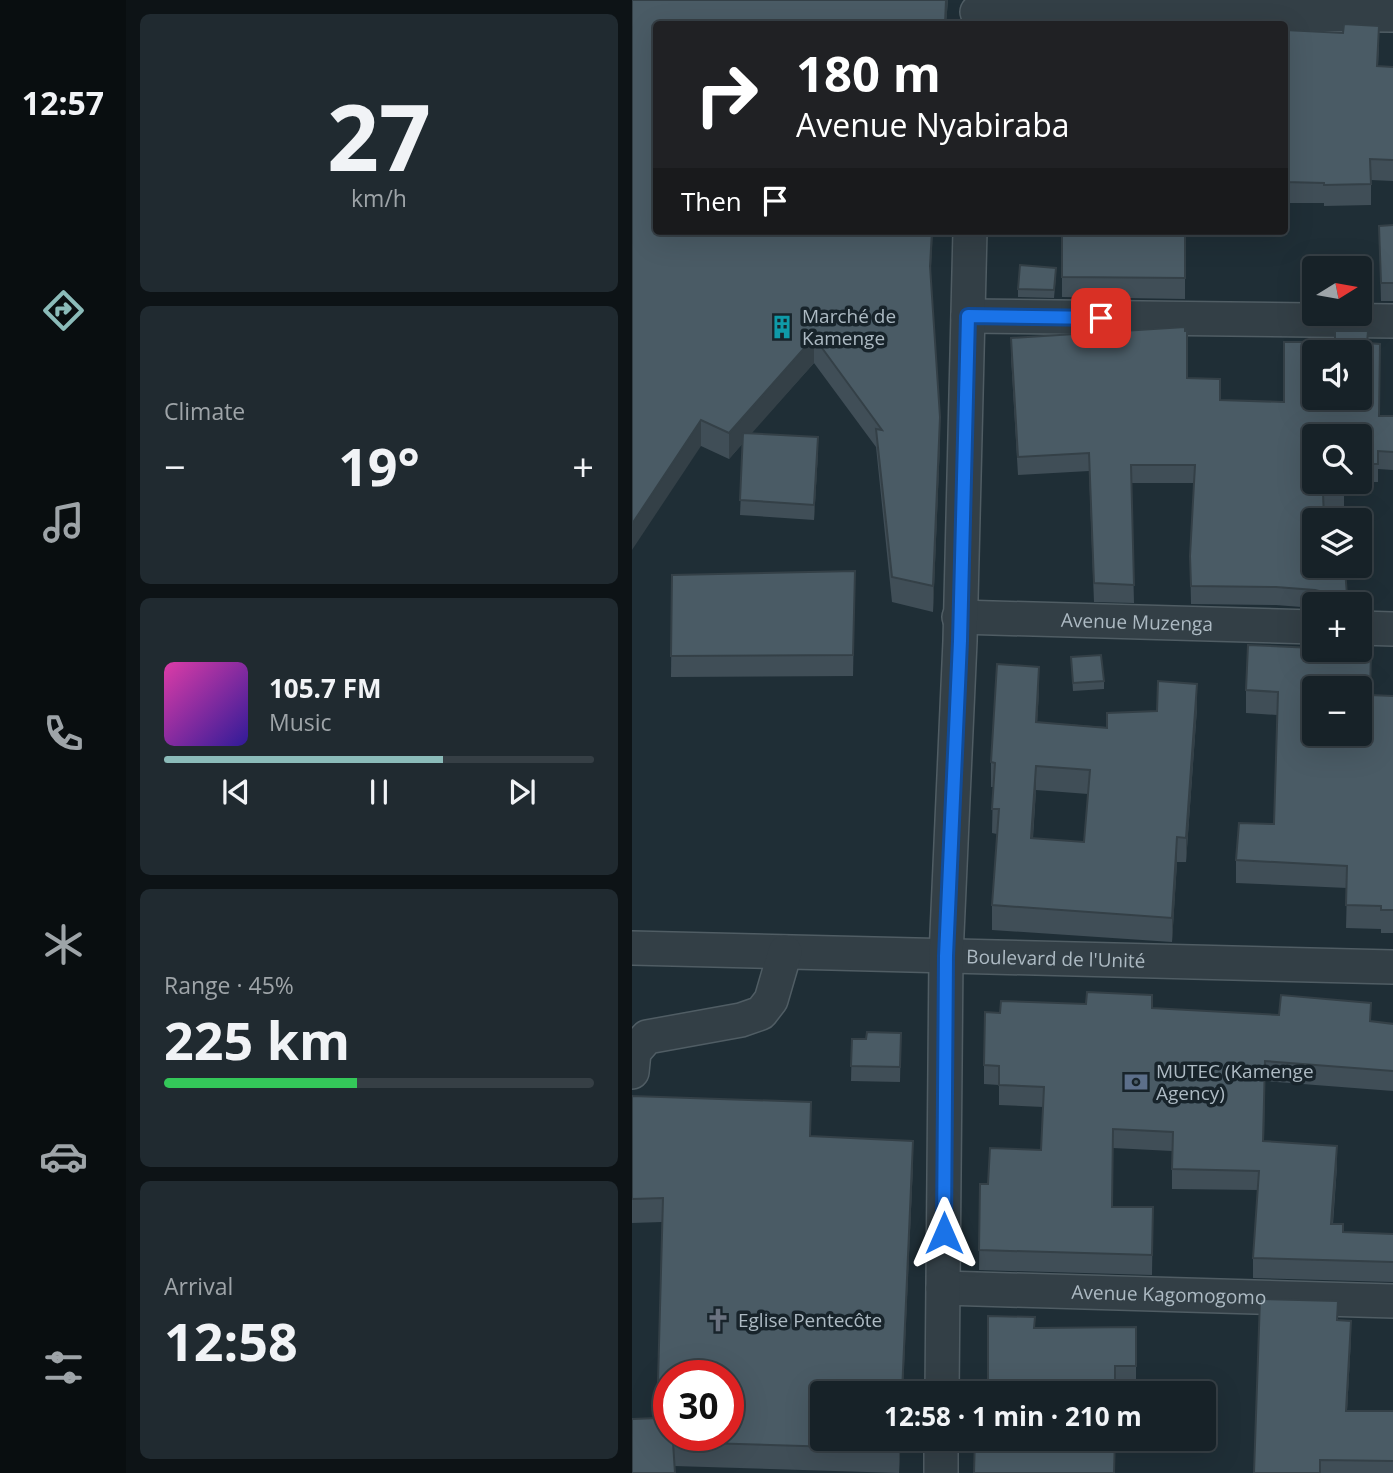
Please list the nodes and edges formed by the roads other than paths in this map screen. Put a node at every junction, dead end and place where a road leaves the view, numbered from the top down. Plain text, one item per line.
1 (977, 12) edge
2 (1393, 15) edge
3 (970, 235) edge
4 (968, 316) junction
5 (1393, 321) edge
6 (959, 617) junction
7 (1302, 627) edge
8 (1372, 628) edge
9 (1393, 629) edge
10 (632, 948) edge
11 (785, 952) junction
12 (946, 956) junction
13 (1393, 967) edge
14 (632, 1072) edge
15 (943, 1288) junction
16 (1393, 1301) edge
17 (942, 1381) edge
18 (941, 1451) edge
19 (941, 1473) edge

1 - 2 street
3 - 4 street
4 - 5 street
4 - 6 street
6 - 7 street, Avenue Muzenga
6 - 12 street
8 - 9 street
10 - 11 street, Boulevard de l'Unité
11 - 12 street, Boulevard de l'Unité
11 - 14 street
12 - 13 street, Boulevard de l'Unité
12 - 15 street
15 - 16 street, Avenue Kagomogomo
15 - 17 street
18 - 19 street

